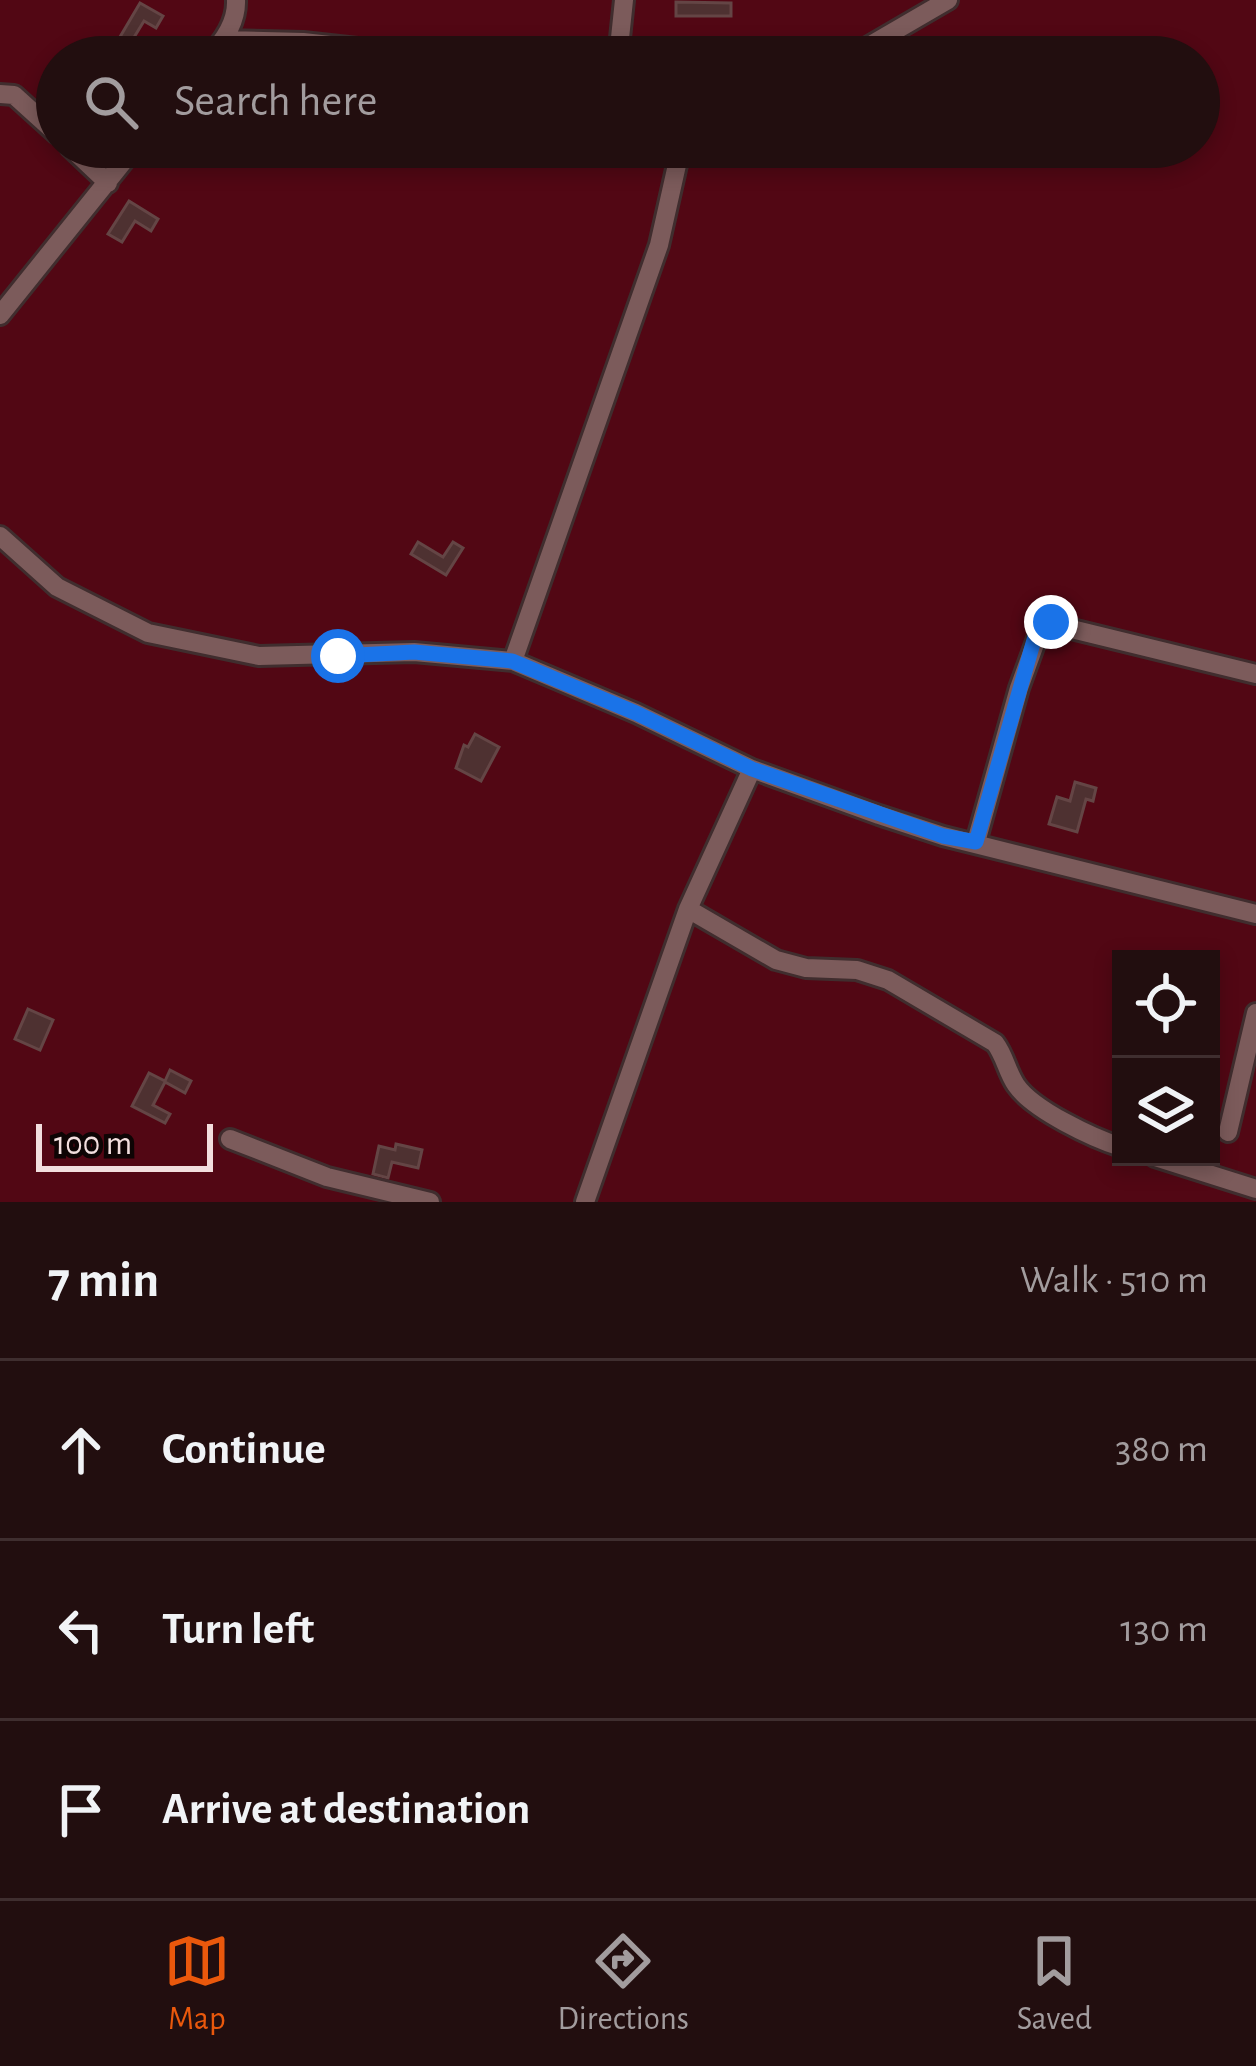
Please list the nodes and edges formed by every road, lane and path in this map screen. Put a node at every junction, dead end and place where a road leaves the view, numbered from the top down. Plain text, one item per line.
1 (236, 0) edge
2 (624, 0) edge
3 (948, 0) edge
4 (226, 36) edge
5 (620, 36) edge
6 (886, 36) edge
7 (0, 94) edge
8 (36, 115) edge
9 (92, 168) edge
10 (120, 168) edge
11 (676, 168) edge
12 (108, 183) junction
13 (0, 315) edge
14 (0, 536) edge
15 (512, 661) junction
16 (1256, 674) edge
17 (752, 769) junction
18 (976, 842) junction
19 (688, 909) junction
20 (1256, 914) edge
21 (1256, 1013) edge
22 (1228, 1132) dead end
23 (230, 1139) dead end
24 (1112, 1144) edge
25 (1183, 1166) edge
26 (1256, 1189) edge
27 (430, 1202) edge
28 (585, 1202) edge

1 - 4 street
2 - 5 street
3 - 6 street
7 - 8 street
9 - 12 street
10 - 12 street
11 - 15 street
12 - 13 street
14 - 15 street
15 - 17 street
16 - 18 street
17 - 18 street
17 - 19 street
18 - 20 street
19 - 24 street
19 - 28 street
21 - 22 street
23 - 27 street
25 - 26 street

